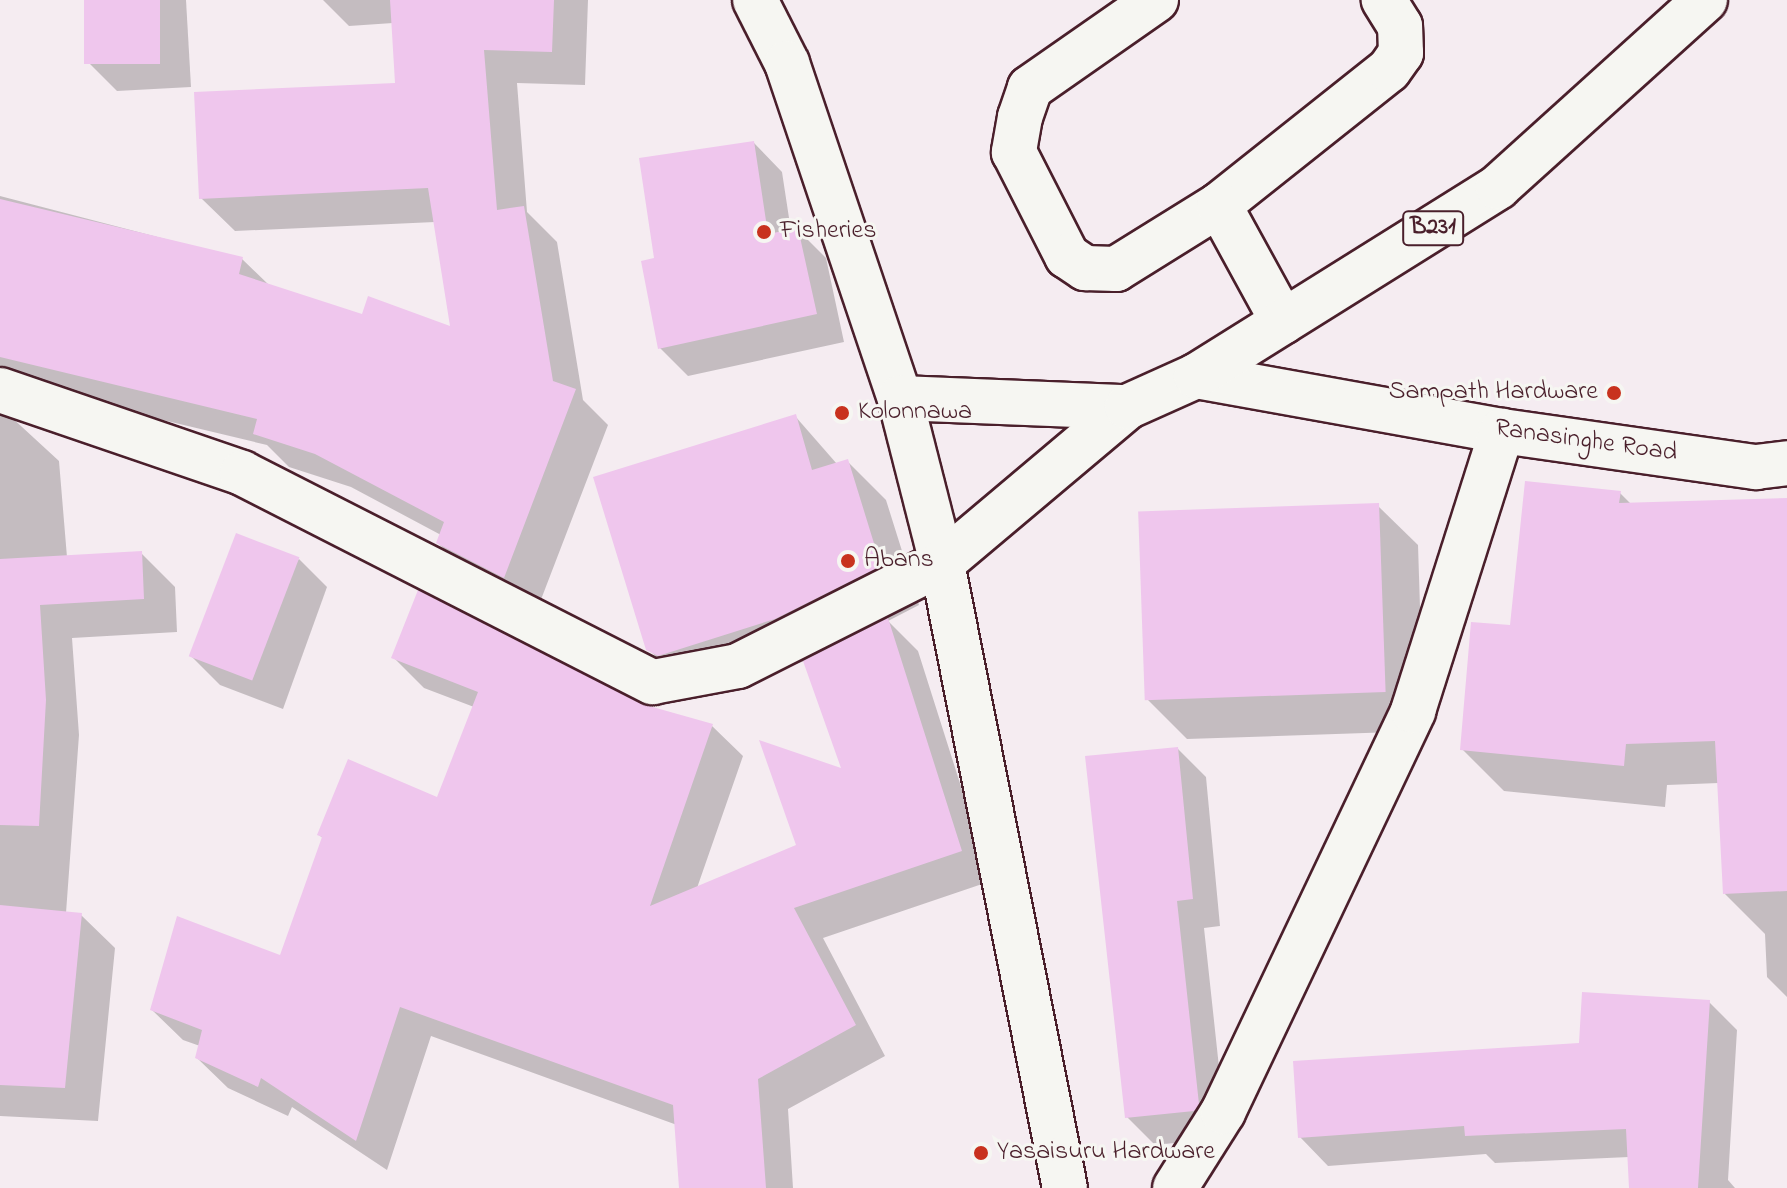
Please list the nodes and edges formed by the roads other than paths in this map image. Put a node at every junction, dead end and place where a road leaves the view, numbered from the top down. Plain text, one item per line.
1 (755, 0) edge
2 (1156, 0) edge
3 (1384, 0) edge
4 (1705, 0) edge
5 (1219, 205) junction
6 (1283, 322) junction
7 (1196, 376) junction
8 (0, 390) edge
9 (900, 398) junction
10 (1127, 407) junction
11 (1502, 431) junction
12 (1787, 463) edge
13 (942, 563) junction
14 (1065, 1188) edge
15 (1175, 1188) edge

1 - 9 main road
2 - 5 main road
3 - 5 main road
4 - 6 main road, B231
5 - 6 main road
6 - 7 main road, B231
7 - 10 main road, B231
7 - 11 main road, Ranasinghe Road
8 - 13 main road
9 - 10 main road, B231
9 - 13 main road
10 - 13 main road, B231
11 - 12 main road, Ranasinghe Road
11 - 15 main road
13 - 14 main road

